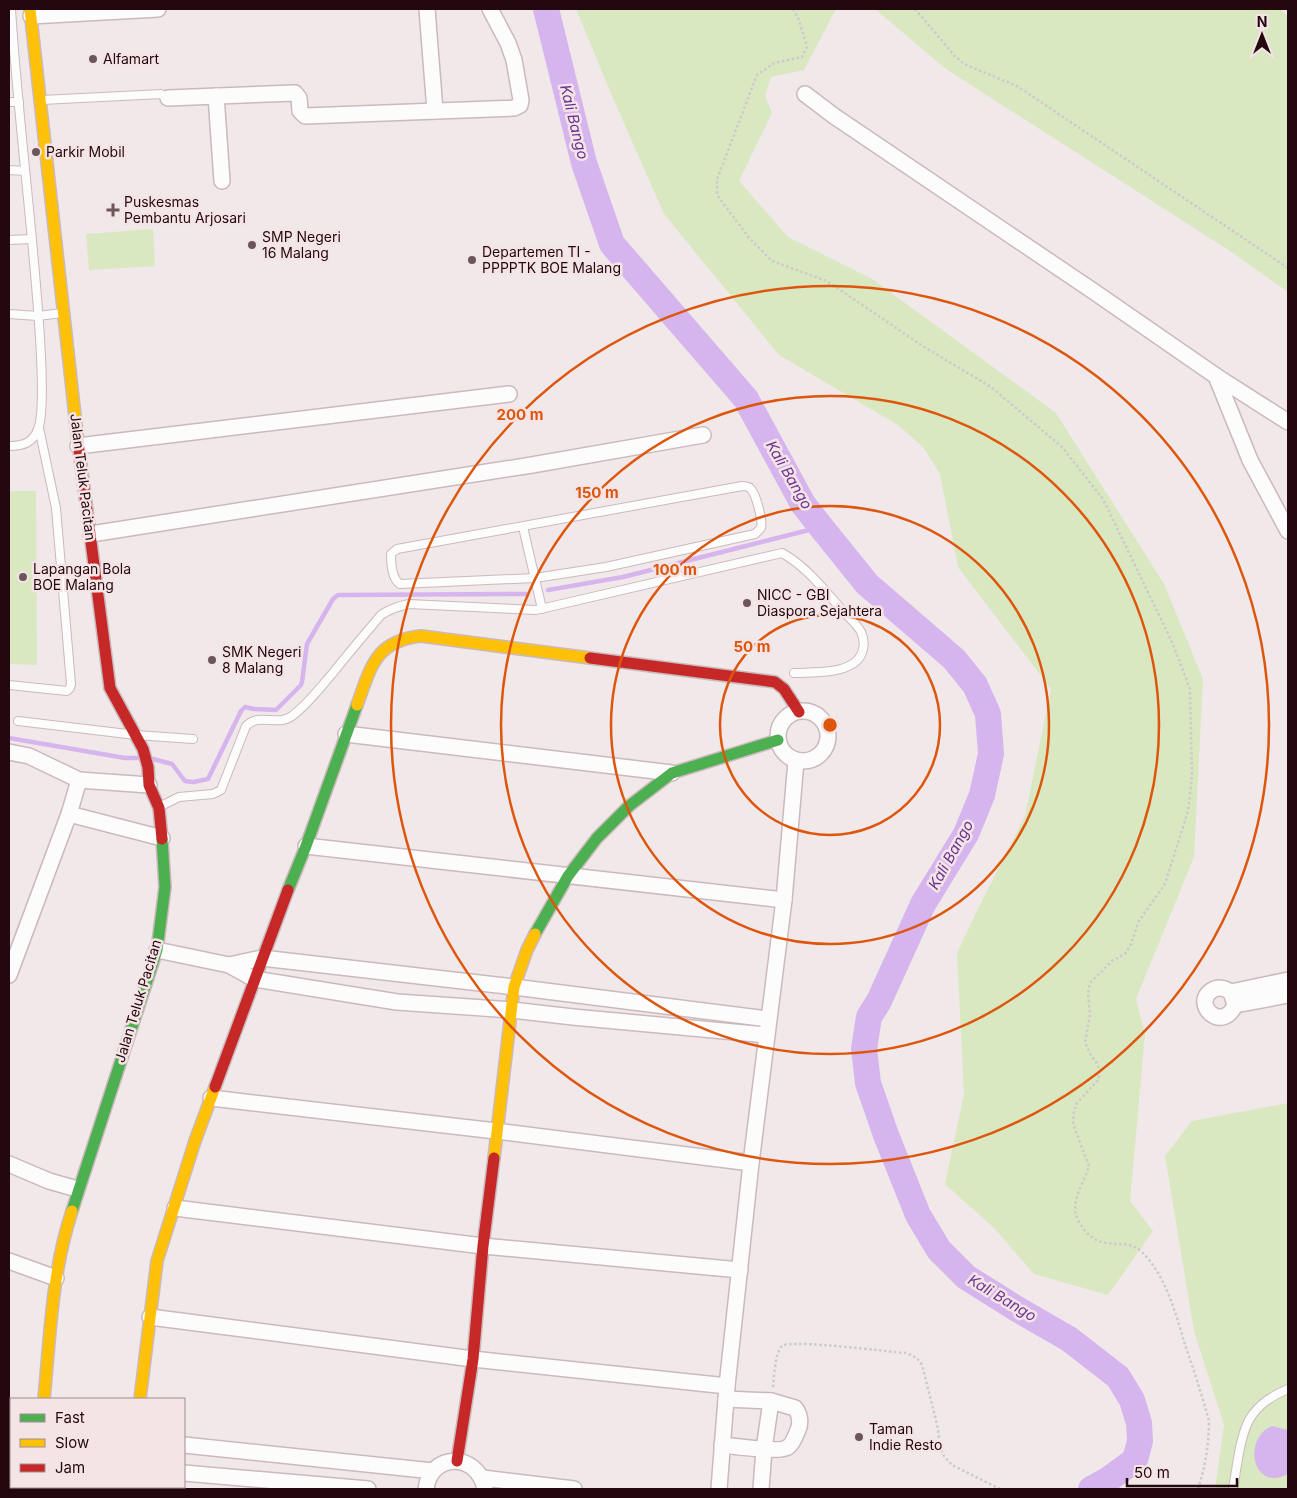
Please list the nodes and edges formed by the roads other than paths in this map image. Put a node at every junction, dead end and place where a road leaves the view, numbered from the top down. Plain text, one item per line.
1 (11, 9) edge
2 (131, 9) edge
3 (158, 9) edge
4 (427, 9) edge
5 (490, 9) edge
6 (36, 12) edge
7 (11, 42) edge
8 (805, 94) dead end
9 (216, 96) junction
10 (168, 98) joint
11 (40, 100) junction
12 (9, 102) edge
13 (19, 102) junction
14 (434, 111) junction
15 (9, 170) edge
16 (25, 171) junction
17 (222, 181) dead end
18 (9, 240) edge
19 (32, 240) junction
20 (64, 313) junction
21 (9, 314) edge
22 (38, 316) junction
23 (1216, 376) junction
24 (508, 394) dead end
25 (1288, 422) edge
26 (39, 428) junction
27 (703, 435) dead end
28 (9, 446) edge
29 (78, 446) junction
30 (523, 527) junction
31 (1288, 531) edge
32 (91, 534) junction
33 (535, 578) junction
34 (542, 609) junction
35 (794, 673) dead end
36 (9, 685) edge
37 (799, 712) junction
38 (18, 721) dead end
39 (346, 734) junction
40 (136, 735) junction
41 (193, 739) dead end
42 (778, 740) junction
43 (9, 752) edge
44 (796, 761) junction
45 (672, 774) junction
46 (80, 780) junction
47 (149, 785) junction
48 (159, 808) junction
49 (69, 814) junction
50 (162, 838) junction
51 (306, 846) junction
52 (568, 876) junction
53 (784, 900) junction
54 (157, 950) junction
55 (262, 958) junction
56 (229, 965) junction
57 (9, 975) edge
58 (254, 979) junction
59 (1288, 980) edge
60 (514, 987) junction
61 (1288, 995) edge
62 (512, 1010) junction
63 (768, 1019) junction
64 (766, 1035) junction
65 (211, 1098) junction
66 (496, 1131) junction
67 (751, 1163) junction
68 (9, 1164) edge
69 (77, 1189) junction
70 (175, 1208) junction
71 (483, 1246) junction
72 (9, 1261) edge
73 (740, 1270) junction
74 (56, 1278) junction
75 (150, 1317) junction
76 (472, 1359) junction
77 (1288, 1389) edge
78 (727, 1393) junction
79 (44, 1398) edge
80 (140, 1398) edge
81 (771, 1401) junction
82 (185, 1445) edge
83 (722, 1445) junction
84 (764, 1449) junction
85 (456, 1461) junction
86 (433, 1471) junction
87 (185, 1473) edge
88 (484, 1484) edge
89 (368, 1489) edge
90 (426, 1489) edge
91 (574, 1489) edge
92 (719, 1489) edge
93 (761, 1489) edge
94 (1233, 1489) edge

1 - 7 lane
2 - 3 street
2 - 6 street
4 - 14 street
5 - 14 street
6 - 11 street, Jalan Teluk Pacitan
7 - 13 lane
8 - 23 street
9 - 10 street
9 - 14 street
9 - 17 street
10 - 11 lane
11 - 20 street, Jalan Teluk Pacitan
12 - 13 lane
13 - 16 lane
15 - 16 lane
16 - 19 lane
18 - 19 lane
19 - 22 lane
20 - 22 lane
20 - 29 street, Jalan Teluk Pacitan
21 - 22 lane
22 - 26 lane
23 - 25 street
23 - 31 street
24 - 29 street
26 - 28 lane
26 - 36 lane
27 - 32 street
29 - 32 street, Jalan Teluk Pacitan
30 - 33 lane
30 - 33 lane
30 - 33 lane
32 - 40 street, Jalan Teluk Pacitan
33 - 34 lane
34 - 35 lane
34 - 48 lane
37 - 39 street
37 - 42 street
37 - 44 street
38 - 40 lane
39 - 45 street
39 - 51 street
40 - 41 lane
40 - 47 street, Jalan Teluk Pacitan
42 - 44 street
42 - 45 street
43 - 46 street
44 - 53 street
45 - 52 street
46 - 47 street
46 - 49 street
47 - 48 street, Jalan Teluk Pacitan
48 - 50 street, Jalan Teluk Pacitan
49 - 50 street
49 - 57 street
50 - 54 street, Jalan Teluk Pacitan
51 - 52 street
51 - 55 street
52 - 53 street
52 - 60 street
53 - 63 street
54 - 56 street
54 - 69 street, Jalan Teluk Pacitan
55 - 56 street
55 - 58 street
55 - 60 street
56 - 58 street
58 - 62 street
58 - 65 street
59 - 61 street
60 - 62 street
60 - 63 street
62 - 64 street
62 - 66 street
63 - 64 street
64 - 67 street
65 - 66 street
65 - 70 street
66 - 67 street
66 - 71 street
67 - 73 street
68 - 69 street
69 - 74 street, Jalan Teluk Pacitan
70 - 71 street
70 - 75 street
71 - 73 street
71 - 76 street
72 - 74 street
73 - 78 street
74 - 79 street, Jalan Teluk Pacitan
75 - 76 street
75 - 80 street
76 - 78 street
76 - 85 street
77 - 94 lane
78 - 81 street
78 - 83 street
81 - 84 street
81 - 84 street
82 - 86 street
83 - 84 street
83 - 92 street
84 - 93 street
85 - 86 street
85 - 88 street
86 - 90 street
87 - 89 street
88 - 91 street

